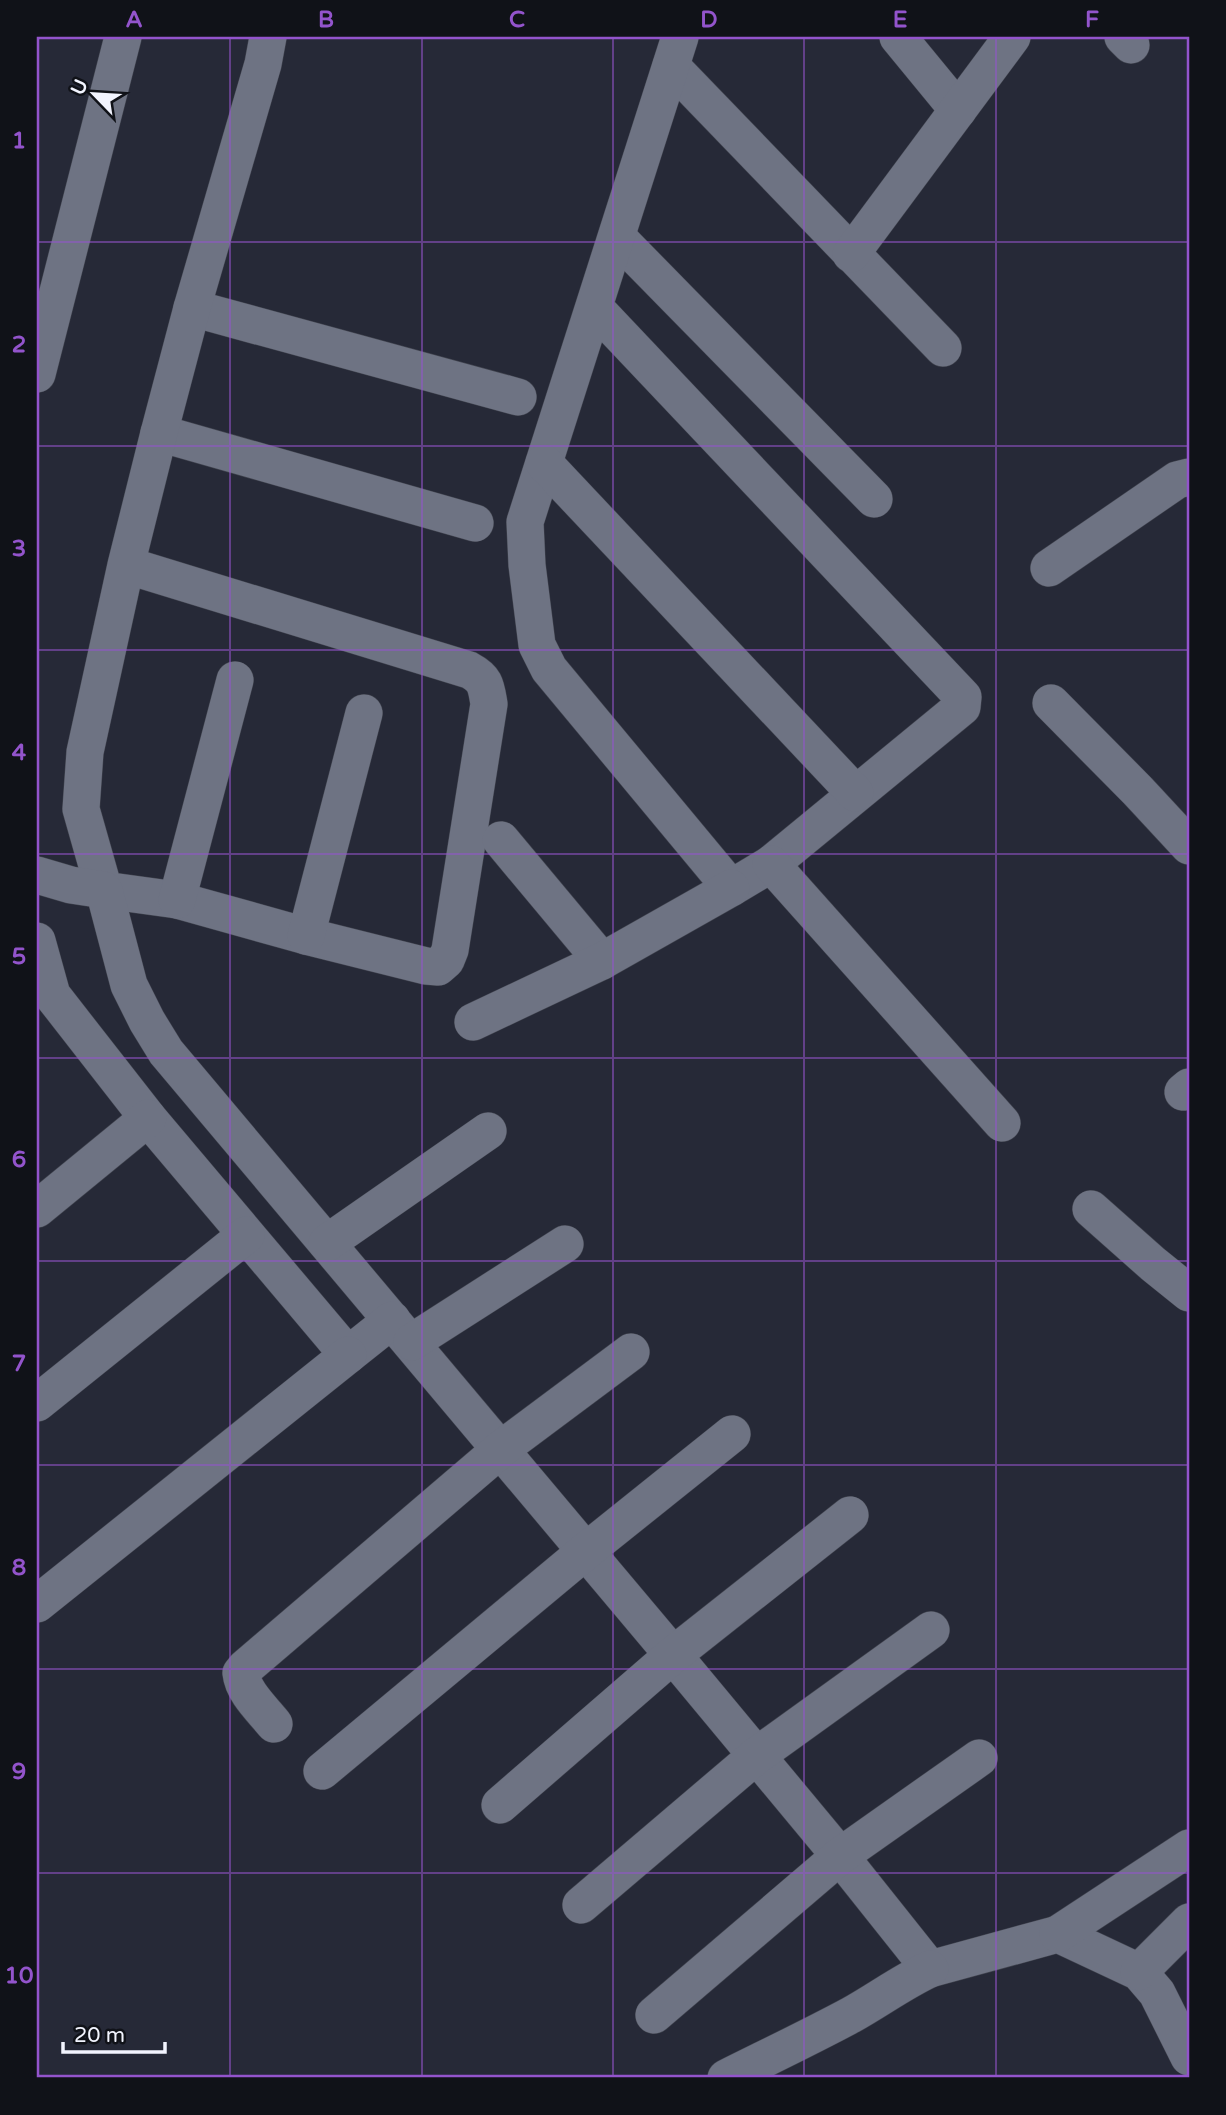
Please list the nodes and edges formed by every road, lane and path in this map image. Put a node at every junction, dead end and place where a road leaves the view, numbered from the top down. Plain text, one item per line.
1 (123, 37) edge
2 (268, 37) edge
3 (898, 37) edge
4 (1012, 37) edge
5 (675, 51) edge
6 (958, 110) junction
7 (617, 237) junction
8 (851, 254) junction
9 (594, 307) junction
10 (191, 308) junction
11 (943, 348) dead end
12 (37, 374) edge
13 (518, 397) dead end
14 (159, 433) junction
15 (544, 463) junction
16 (1189, 477) edge
17 (874, 499) dead end
18 (475, 523) dead end
19 (126, 565) junction
20 (1049, 568) dead end
21 (235, 680) dead end
22 (1051, 703) dead end
23 (364, 713) dead end
24 (855, 793) junction
25 (501, 840) dead end
26 (1189, 846) edge
27 (771, 864) junction
28 (63, 882) edge
29 (731, 888) junction
30 (177, 900) junction
31 (306, 936) junction
32 (37, 941) edge
33 (602, 961) junction
34 (44, 1001) edge
35 (473, 1022) dead end
36 (148, 1118) junction
37 (1002, 1123) dead end
38 (488, 1131) dead end
39 (37, 1209) edge
40 (1091, 1209) dead end
41 (246, 1235) junction
42 (327, 1243) junction
43 (565, 1244) dead end
44 (1189, 1293) edge
45 (398, 1328) junction
46 (353, 1351) junction
47 (631, 1352) dead end
48 (37, 1403) edge
49 (732, 1434) dead end
50 (501, 1449) junction
51 (850, 1516) dead end
52 (586, 1551) junction
53 (37, 1604) edge
54 (930, 1630) dead end
55 (673, 1655) junction
56 (274, 1724) dead end
57 (756, 1756) junction
58 (979, 1758) dead end
59 (322, 1771) dead end
60 (500, 1805) dead end
61 (1189, 1848) edge
62 (840, 1856) junction
63 (580, 1905) dead end
64 (1189, 1922) edge
65 (1058, 1934) junction
66 (930, 1969) junction
67 (1139, 1972) junction
68 (654, 2015) dead end
69 (1189, 2057) edge
70 (726, 2078) edge

1 - 12 street
2 - 10 street
3 - 6 street
4 - 6 street
5 - 7 street
5 - 8 street
6 - 8 street
7 - 9 street
7 - 17 street
8 - 11 street
9 - 15 street
9 - 24 street
10 - 13 street
10 - 14 street
14 - 18 street
14 - 19 street
15 - 24 street
15 - 29 street
16 - 20 street
19 - 28 street
19 - 31 street
21 - 30 street
22 - 26 street
23 - 31 street
24 - 27 street
25 - 33 street
27 - 29 street
27 - 37 street
28 - 30 street
28 - 42 street
29 - 33 street
30 - 31 street
32 - 34 street
33 - 35 street
34 - 36 street
36 - 39 street
36 - 41 street
38 - 42 street
40 - 44 street
41 - 46 street
41 - 48 street
42 - 45 street
43 - 45 street
45 - 46 street
45 - 50 street
46 - 53 street
47 - 50 street
49 - 52 street
50 - 52 street
50 - 56 street
51 - 55 street
52 - 55 street
52 - 59 street
54 - 57 street
55 - 57 street
55 - 60 street
57 - 62 street
57 - 63 street
58 - 62 street
61 - 65 street
62 - 66 street
62 - 68 street
64 - 67 street
65 - 66 street
65 - 67 street
66 - 70 street
67 - 69 street

